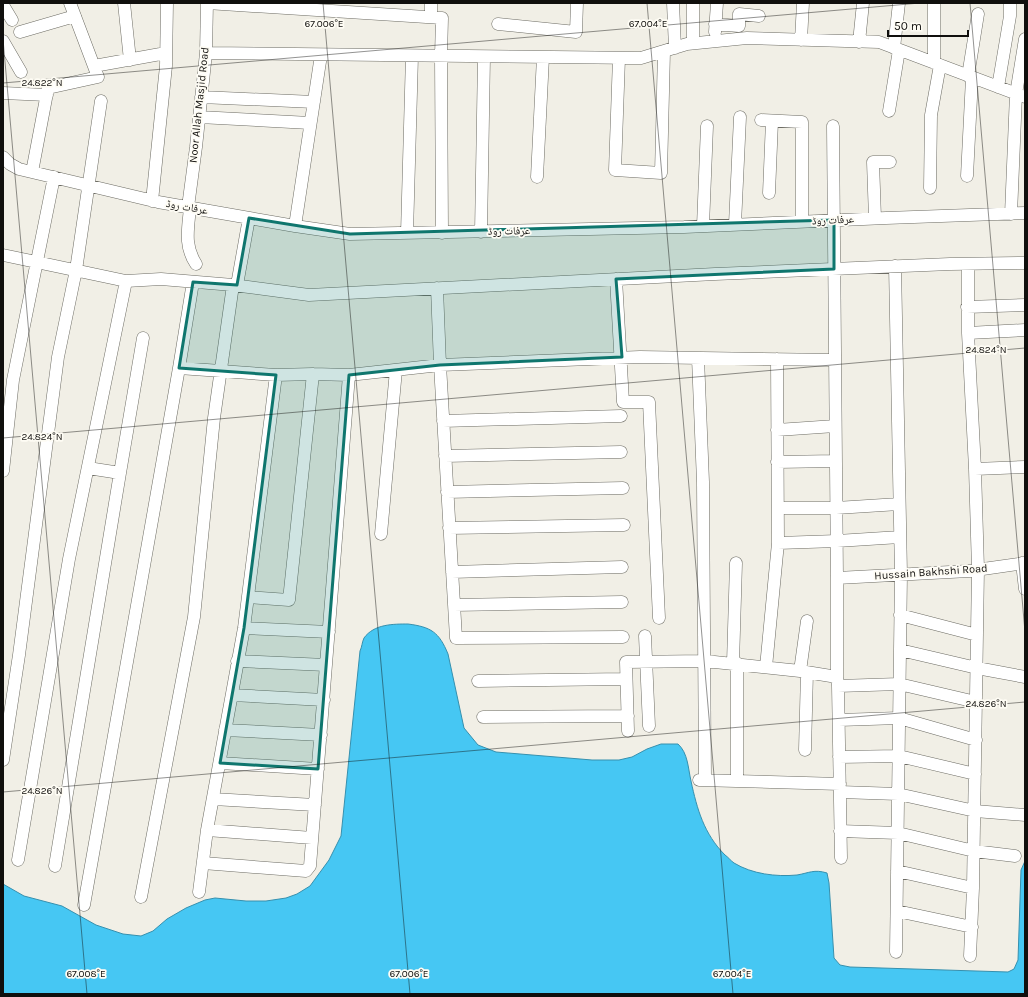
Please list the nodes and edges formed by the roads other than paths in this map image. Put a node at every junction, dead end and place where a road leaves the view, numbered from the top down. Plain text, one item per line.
1 (70, 3) edge
2 (124, 3) edge
3 (167, 3) edge
4 (207, 3) edge
5 (431, 3) edge
6 (576, 3) edge
7 (673, 3) edge
8 (693, 3) edge
9 (717, 3) edge
10 (803, 3) edge
11 (863, 3) edge
12 (898, 3) edge
13 (934, 3) edge
14 (1010, 3) edge
15 (3, 5) edge
16 (343, 8) edge
17 (978, 14) dead end
18 (75, 16) junction
19 (759, 16) dead end
20 (431, 18) junction
21 (12, 20) dead end
22 (498, 24) dead end
23 (715, 24) junction
24 (20, 32) dead end
25 (1025, 39) edge
26 (802, 40) junction
27 (3, 41) edge
28 (714, 41) junction
29 (859, 42) junction
30 (693, 43) junction
31 (669, 49) junction
32 (896, 49) junction
33 (166, 53) junction
34 (206, 53) junction
35 (321, 55) junction
36 (412, 56) junction
37 (441, 56) junction
38 (484, 57) junction
39 (543, 57) junction
40 (619, 58) junction
41 (130, 60) junction
42 (937, 64) junction
43 (94, 66) junction
44 (21, 72) dead end
45 (970, 77) junction
46 (998, 88) junction
47 (3, 92) edge
48 (47, 95) junction
49 (1020, 96) edge
50 (201, 97) junction
51 (101, 101) dead end
52 (314, 102) junction
53 (888, 111) dead end
54 (199, 117) junction
55 (740, 117) dead end
56 (310, 123) junction
57 (707, 126) dead end
58 (833, 126) dead end
59 (3, 157) edge
60 (890, 162) dead end
61 (32, 172) junction
62 (967, 176) dead end
63 (54, 177) junction
64 (537, 177) dead end
65 (88, 185) junction
66 (930, 188) dead end
67 (769, 193) dead end
68 (152, 201) junction
69 (189, 208) junction
70 (1025, 213) edge
71 (1010, 214) junction
72 (249, 218) junction
73 (875, 218) junction
74 (834, 220) junction
75 (802, 222) junction
76 (735, 224) junction
77 (295, 226) junction
78 (703, 226) junction
79 (481, 232) junction
80 (407, 233) junction
81 (442, 233) junction
82 (3, 255) edge
83 (36, 262) junction
84 (1025, 263) edge
85 (196, 264) dead end
86 (968, 264) junction
87 (894, 266) junction
88 (834, 269) junction
89 (76, 270) junction
90 (616, 279) junction
91 (126, 281) junction
92 (193, 282) junction
93 (235, 285) junction
94 (437, 288) junction
95 (1025, 305) edge
96 (967, 307) junction
97 (1025, 330) edge
98 (968, 333) junction
99 (144, 338) dead end
100 (622, 357) junction
101 (698, 358) junction
102 (777, 359) junction
103 (834, 360) junction
104 (440, 366) junction
105 (179, 368) junction
106 (222, 370) junction
107 (396, 370) junction
108 (313, 374) junction
109 (276, 375) junction
110 (349, 375) junction
111 (621, 416) dead end
112 (443, 421) junction
113 (835, 426) junction
114 (777, 430) junction
115 (621, 452) dead end
116 (445, 456) junction
117 (836, 461) junction
118 (777, 462) junction
119 (1025, 467) edge
120 (88, 468) junction
121 (975, 468) junction
122 (3, 471) edge
123 (120, 473) junction
124 (623, 488) dead end
125 (447, 492) junction
126 (899, 504) junction
127 (778, 508) junction
128 (836, 508) junction
129 (624, 525) dead end
130 (449, 528) junction
131 (382, 534) dead end
132 (900, 537) junction
133 (837, 541) junction
134 (778, 543) junction
135 (736, 563) dead end
136 (1023, 563) edge
137 (622, 567) dead end
138 (978, 569) junction
139 (452, 572) junction
140 (901, 574) junction
141 (837, 578) junction
142 (1025, 589) edge
143 (248, 597) junction
144 (622, 602) dead end
145 (454, 605) junction
146 (900, 614) junction
147 (659, 618) dead end
148 (807, 621) dead end
149 (244, 628) junction
150 (329, 632) junction
151 (977, 634) junction
152 (645, 636) dead end
153 (623, 637) dead end
154 (900, 650) junction
155 (705, 660) junction
156 (237, 661) junction
157 (646, 662) junction
158 (735, 663) junction
159 (326, 665) junction
160 (766, 667) junction
161 (977, 668) junction
162 (804, 672) junction
163 (1025, 677) edge
164 (626, 678) junction
165 (478, 681) dead end
166 (837, 681) junction
167 (899, 684) junction
168 (232, 695) junction
169 (324, 700) junction
170 (976, 702) junction
171 (628, 716) junction
172 (483, 717) dead end
173 (899, 718) junction
174 (839, 720) junction
175 (649, 726) dead end
176 (226, 730) junction
177 (628, 731) dead end
178 (321, 735) junction
179 (976, 740) junction
180 (4, 741) edge
181 (805, 750) dead end
182 (898, 756) junction
183 (839, 757) junction
184 (3, 760) edge
185 (220, 763) junction
186 (318, 769) junction
187 (975, 774) junction
188 (737, 781) junction
189 (840, 788) junction
190 (898, 794) junction
191 (213, 799) junction
192 (315, 805) junction
193 (974, 811) junction
194 (1025, 815) edge
195 (207, 830) junction
196 (840, 831) junction
197 (898, 833) junction
198 (312, 838) junction
199 (974, 851) junction
200 (1015, 856) dead end
201 (841, 858) dead end
202 (18, 860) dead end
203 (203, 863) junction
204 (54, 866) dead end
205 (897, 872) junction
206 (973, 888) junction
207 (199, 892) dead end
208 (140, 898) dead end
209 (84, 906) dead end
210 (897, 911) junction
211 (972, 927) junction
212 (896, 952) dead end
213 (970, 956) dead end

1 - 18 street
2 - 41 street
3 - 33 street
4 - 16 street
4 - 34 street, Noor Allah Masjid Road
5 - 20 street
6 - 22 street
7 - 31 street
8 - 30 street
9 - 23 street
10 - 26 street
11 - 29 street
12 - 32 street
13 - 42 street
14 - 46 street
15 - 21 street
16 - 20 street
17 - 45 street
18 - 24 street
18 - 43 street
19 - 23 street
20 - 37 street
23 - 28 street
25 - 49 street
26 - 28 street
26 - 29 street
27 - 44 street
28 - 30 street
29 - 32 street
30 - 31 street
31 - 40 street
31 - 40 street
32 - 42 street
32 - 53 street
33 - 41 street
33 - 68 street
34 - 35 street
34 - 50 street, Noor Allah Masjid Road
35 - 36 street
35 - 52 street
36 - 37 street
36 - 80 street
37 - 38 street
37 - 81 street
38 - 39 street
38 - 79 street
39 - 40 street
39 - 64 street
41 - 43 street
42 - 45 street
42 - 66 street
43 - 48 street
45 - 46 street
45 - 62 street
46 - 49 street
47 - 48 street
48 - 61 street
49 - 71 street
50 - 52 street
50 - 54 street, Noor Allah Masjid Road
51 - 65 street
52 - 56 street
54 - 56 street
54 - 69 street, Noor Allah Masjid Road
55 - 76 street
56 - 77 street
57 - 78 street
58 - 74 street
59 - 61 street, عرفات روڈ
60 - 73 street
61 - 63 street, عرفات روڈ
63 - 65 street, عرفات روڈ
63 - 83 street
65 - 68 street, عرفات روڈ
65 - 89 street
67 - 75 street
68 - 69 street, عرفات روڈ
69 - 72 street, عرفات روڈ
69 - 85 street, Noor Allah Masjid Road
70 - 71 street, عرفات روڈ
71 - 73 street, عرفات روڈ
72 - 77 street, عرفات روڈ
72 - 93 street
73 - 74 street, عرفات روڈ
74 - 75 street, عرفات روڈ
74 - 88 street
75 - 76 street, عرفات روڈ
76 - 78 street, عرفات روڈ
77 - 80 street, عرفات روڈ
78 - 79 street, عرفات روڈ
79 - 81 street, عرفات روڈ
80 - 81 street, عرفات روڈ
82 - 83 street
83 - 89 street
83 - 122 street
84 - 86 street
86 - 87 street
86 - 96 street
87 - 88 street
87 - 126 street
88 - 90 street
88 - 103 street
89 - 91 street
89 - 180 street
90 - 94 street
90 - 100 street
91 - 92 street
91 - 120 street
92 - 93 street
92 - 105 street
93 - 94 street
93 - 106 street
94 - 104 street
95 - 96 street
96 - 98 street
97 - 98 street
98 - 121 street
99 - 123 street
100 - 101 street
100 - 104 street
100 - 147 street
101 - 102 street
101 - 155 street
102 - 103 street
102 - 114 street
103 - 113 street
104 - 107 street
104 - 112 street
105 - 106 street
105 - 209 street
106 - 109 street
106 - 208 street
107 - 110 street
107 - 131 street
108 - 109 street
108 - 110 street
108 - 143 street
109 - 143 street
110 - 150 street
111 - 112 street
112 - 116 street
113 - 114 street
113 - 117 street
114 - 118 street
115 - 116 street
116 - 125 street
117 - 118 street
117 - 128 street
118 - 127 street
119 - 121 street
120 - 123 street
120 - 202 street
121 - 138 street
123 - 204 street
124 - 125 street
125 - 130 street
126 - 128 street
126 - 132 street
127 - 128 street
127 - 134 street
128 - 133 street
129 - 130 street
130 - 139 street
132 - 133 street
132 - 140 street
133 - 134 street
133 - 141 street
134 - 160 street
135 - 158 street
136 - 138 street, Hussain Bakhshi Road
136 - 142 street
137 - 139 street
138 - 140 street, Hussain Bakhshi Road
138 - 151 street
139 - 145 street
140 - 141 street, Hussain Bakhshi Road
140 - 146 street
141 - 166 street
143 - 149 street
144 - 145 street
145 - 153 street
146 - 151 street
146 - 154 street
148 - 162 street
149 - 150 street
149 - 156 street
150 - 159 street
151 - 161 street
152 - 157 street
154 - 161 street
154 - 167 street
155 - 157 street
155 - 158 street
155 - 188 street
156 - 159 street
156 - 168 street
157 - 164 street
157 - 175 street
158 - 160 street
158 - 188 street
159 - 169 street
160 - 162 street
161 - 163 street
161 - 170 street
162 - 166 street
162 - 181 street
164 - 165 street
164 - 171 street
166 - 167 street
166 - 174 street
167 - 170 street
167 - 173 street
168 - 169 street
168 - 176 street
169 - 178 street
170 - 179 street
171 - 172 street
171 - 177 street
173 - 174 street
173 - 179 street
173 - 182 street
174 - 183 street
176 - 178 street
176 - 185 street
178 - 186 street
179 - 187 street
180 - 184 street
182 - 183 street
182 - 187 street
182 - 190 street
183 - 189 street
185 - 186 street
185 - 191 street
186 - 192 street
187 - 193 street
188 - 189 street
189 - 190 street
189 - 196 street
190 - 193 street
190 - 197 street
191 - 192 street
191 - 195 street
192 - 198 street
193 - 194 street
193 - 199 street
195 - 198 street
195 - 203 street
196 - 197 street
196 - 201 street
197 - 199 street
197 - 205 street
198 - 203 street
199 - 200 street
199 - 206 street
203 - 207 street
205 - 206 street
205 - 210 street
206 - 211 street
210 - 211 street
210 - 212 street
211 - 213 street

